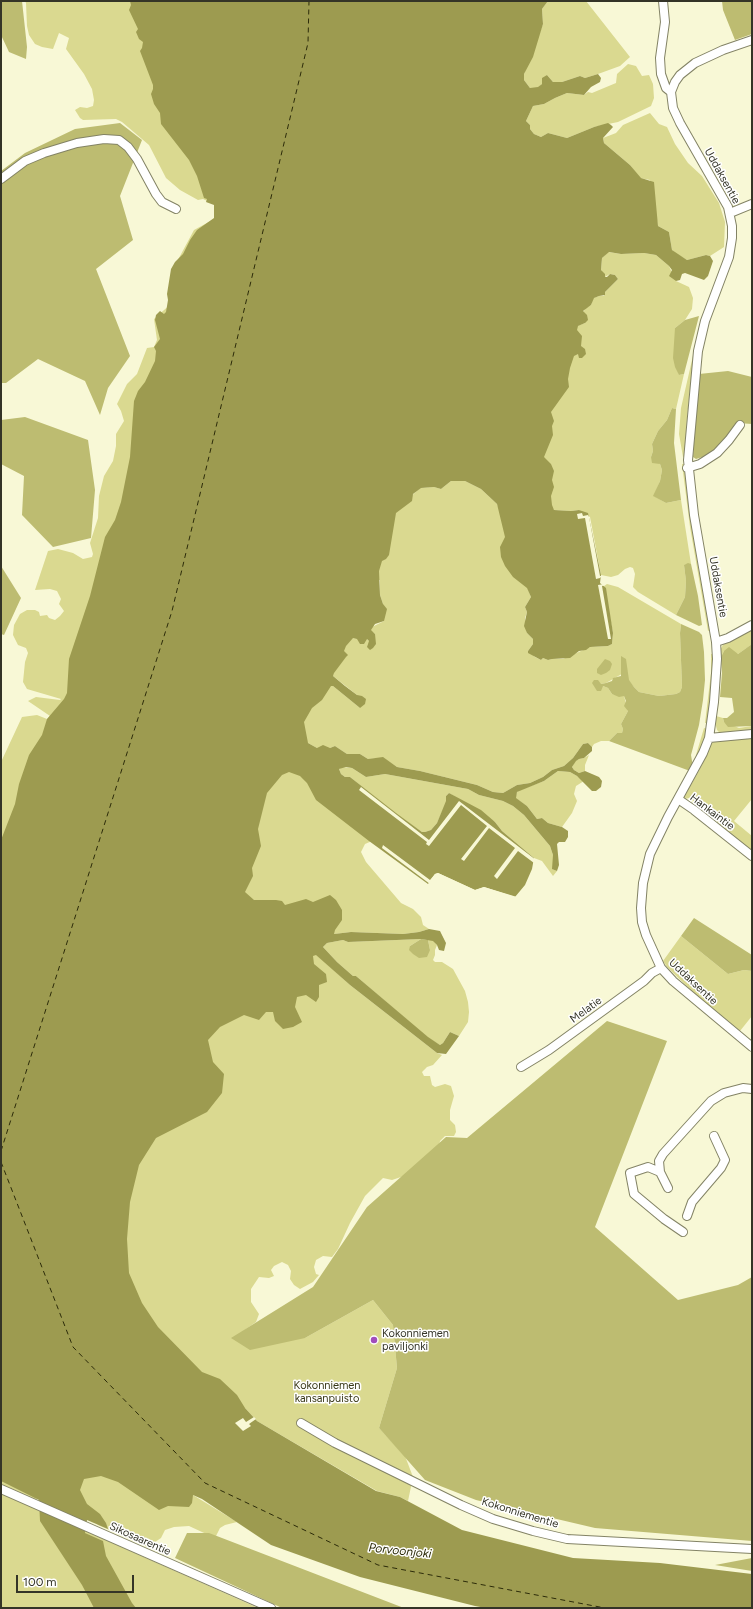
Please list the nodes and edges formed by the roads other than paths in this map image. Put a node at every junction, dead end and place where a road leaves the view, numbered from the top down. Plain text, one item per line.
1 (663, 1) edge
2 (752, 40) edge
3 (671, 92) junction
4 (1, 179) edge
5 (752, 204) edge
6 (176, 209) dead end
7 (730, 213) junction
8 (740, 425) dead end
9 (687, 468) junction
10 (752, 625) edge
11 (716, 642) junction
12 (752, 734) edge
13 (708, 738) junction
14 (678, 800) junction
15 (752, 856) edge
16 (661, 968) junction
17 (752, 1047) edge
18 (521, 1067) dead end
19 (752, 1088) edge
20 (714, 1136) dead end
21 (660, 1172) junction
22 (668, 1188) dead end
23 (687, 1216) dead end
24 (683, 1232) dead end
25 (301, 1423) dead end
26 (1, 1490) edge
27 (752, 1549) edge
28 (271, 1608) edge

1 - 3 street
2 - 3 street
3 - 7 street, Uddaksentie
4 - 6 street
5 - 7 street
7 - 9 street, Uddaksentie
8 - 9 street
9 - 11 street, Uddaksentie
10 - 11 street
11 - 13 street, Uddaksentie
12 - 13 street
13 - 14 street, Uddaksentie
14 - 15 street, Hankaintie
14 - 16 street, Uddaksentie
16 - 17 street, Uddaksentie
16 - 18 street, Melatie
19 - 21 street
20 - 23 street
21 - 22 street
21 - 24 street
25 - 27 street, Kokonniementie
26 - 28 street, Sikosaarentie

